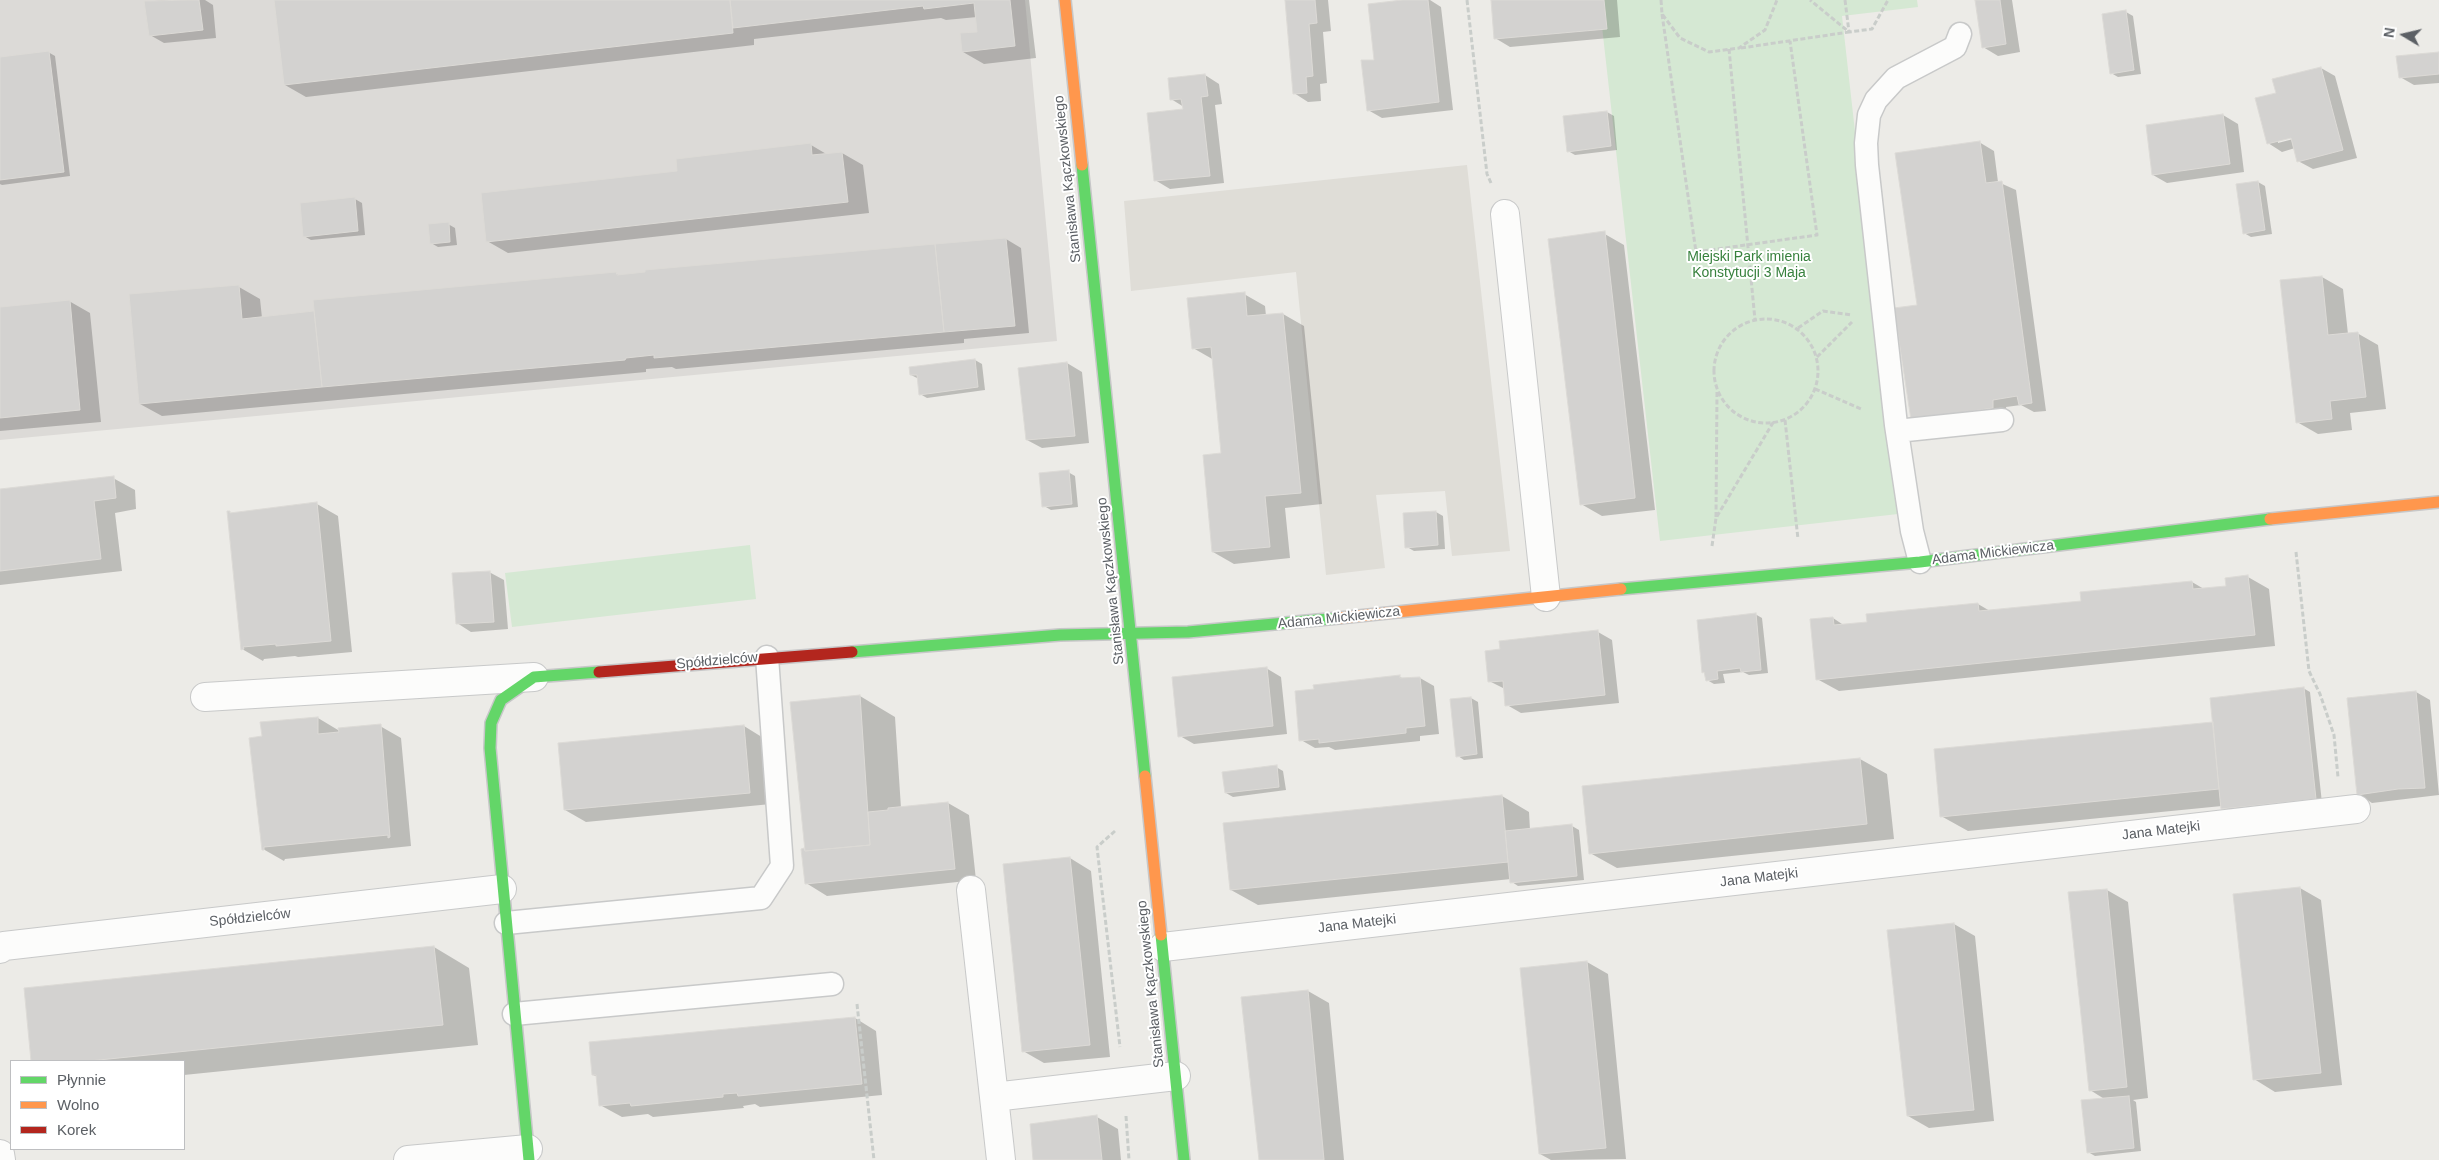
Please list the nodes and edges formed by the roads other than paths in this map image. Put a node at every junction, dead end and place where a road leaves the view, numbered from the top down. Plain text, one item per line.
1 (1065, 0) edge
2 (1960, 34) dead end
3 (1505, 217) road end
4 (2002, 420) dead end
5 (1897, 428) junction
6 (2439, 502) edge
7 (1920, 562) junction
8 (1546, 596) junction
9 (1132, 635) junction
10 (767, 657) junction
11 (534, 677) junction
12 (205, 696) dead end
13 (2349, 809) road end
14 (502, 889) junction
15 (971, 890) dead end
16 (506, 923) junction
17 (1162, 947) junction
18 (0, 949) edge
19 (832, 984) road end
20 (514, 1014) junction
21 (1176, 1076) junction
22 (994, 1097) junction
23 (0, 1154) edge
24 (528, 1155) edge
25 (0, 1160) edge
26 (408, 1160) edge
27 (1001, 1160) edge
28 (1184, 1160) edge

1 - 9 street, Stanisława Kączkowskiego
2 - 5 lane
3 - 8 street
4 - 5 lane
5 - 7 lane
6 - 7 street, Adama Mickiewicza
7 - 8 street, Adama Mickiewicza
8 - 9 street, Adama Mickiewicza
9 - 10 street, Spółdzielców
9 - 17 street, Stanisława Kączkowskiego
10 - 11 street, Spółdzielców
10 - 16 lane
11 - 12 street
11 - 14 street, Spółdzielców
13 - 17 street, Jana Matejki
14 - 16 street, Spółdzielców
14 - 18 street, Spółdzielców
15 - 22 street
16 - 20 street, Spółdzielców
17 - 21 street, Stanisława Kączkowskiego
19 - 20 lane
20 - 24 street, Spółdzielców
21 - 22 street
21 - 28 street, Stanisława Kączkowskiego
22 - 27 street
23 - 25 street
24 - 26 street, Spółdzielców

